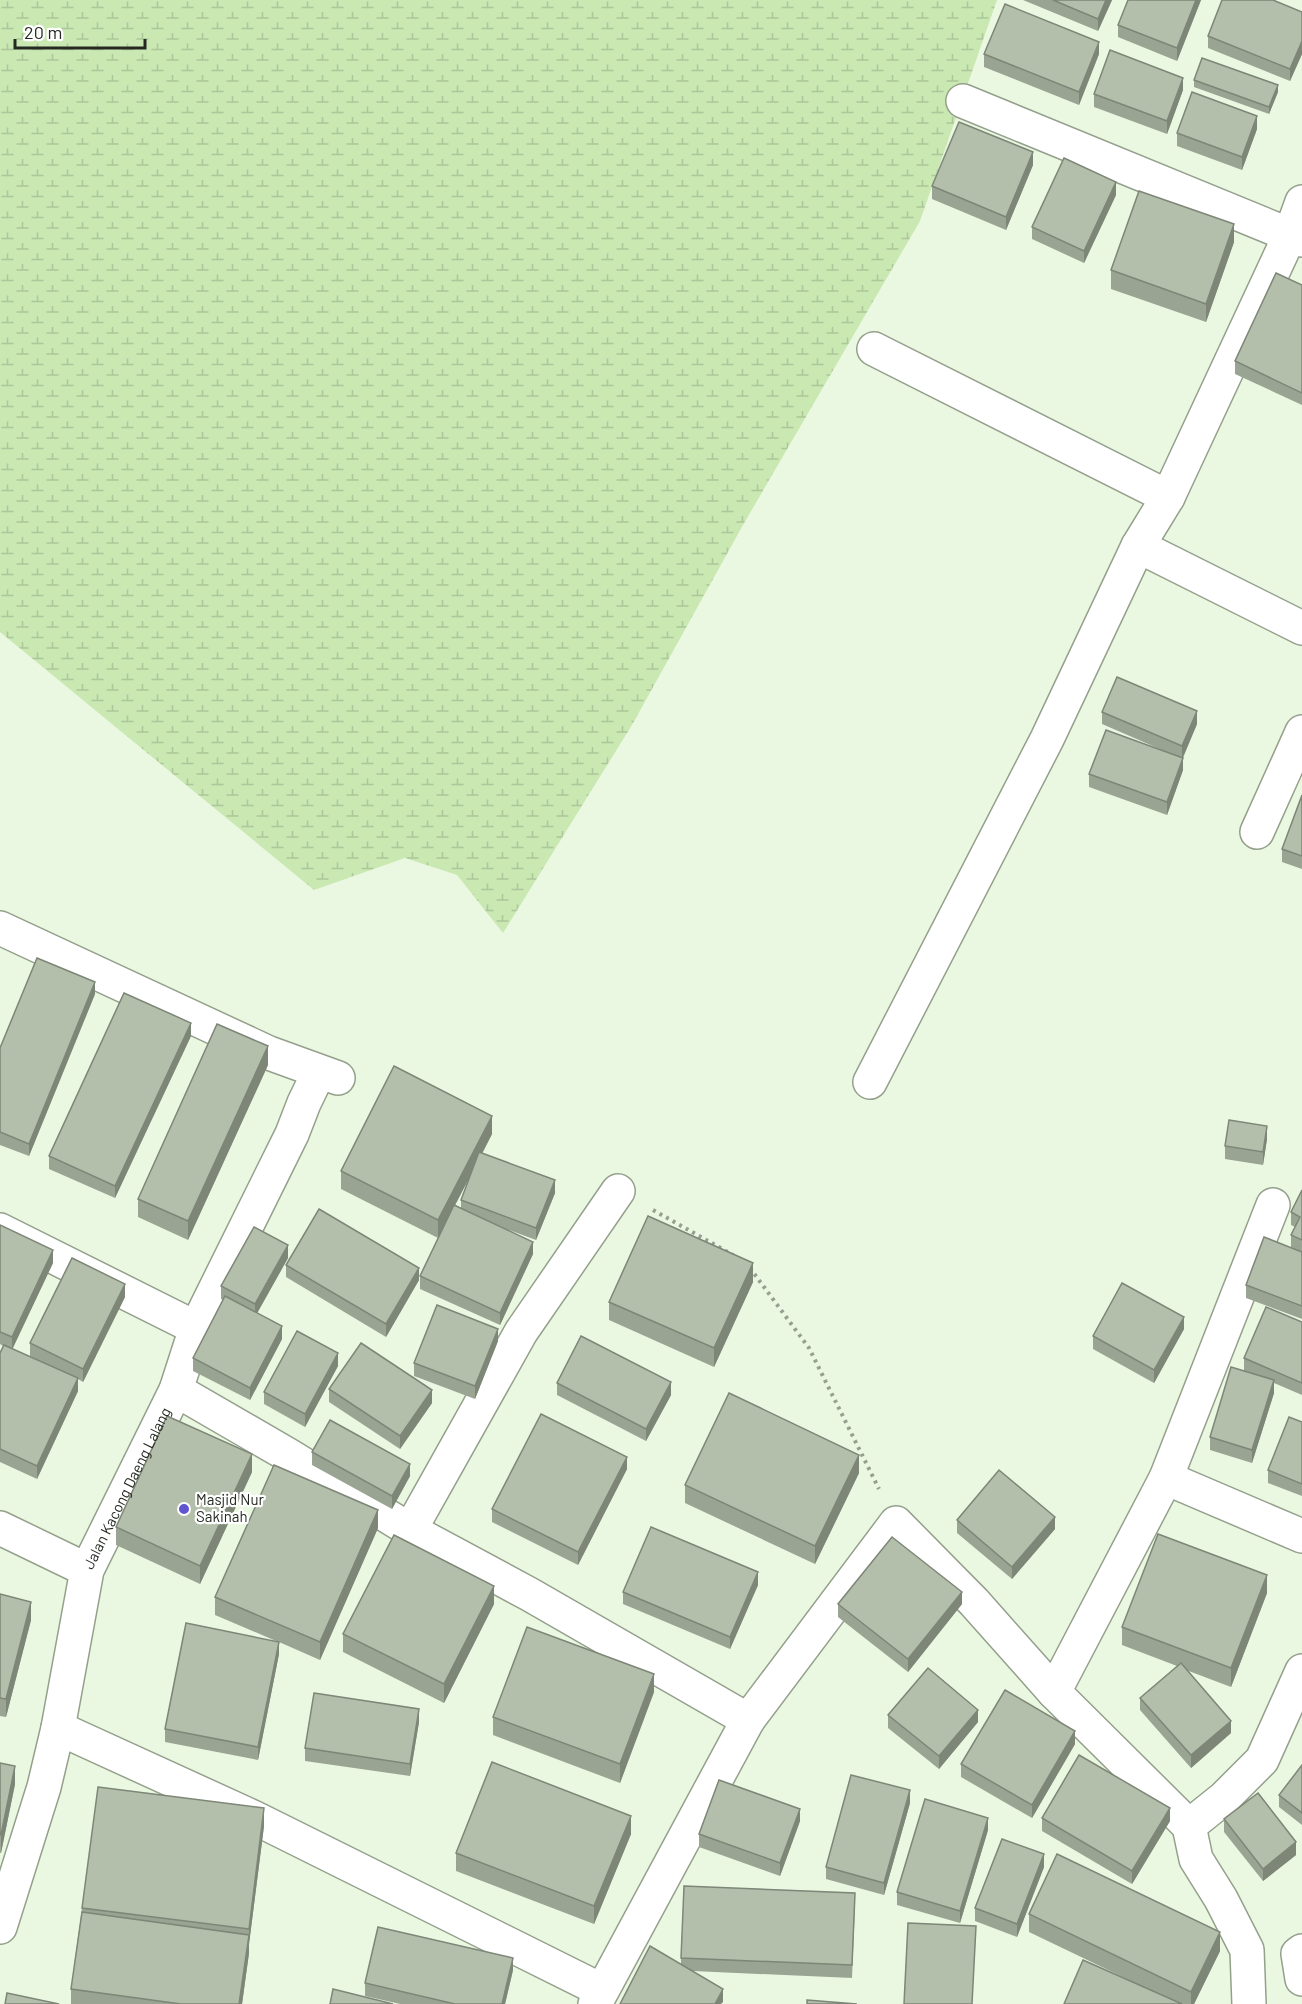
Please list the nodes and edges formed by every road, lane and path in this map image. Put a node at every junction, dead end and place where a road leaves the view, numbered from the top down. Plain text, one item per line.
1 (963, 101) dead end
2 (1302, 202) edge
3 (1296, 237) edge
4 (874, 349) dead end
5 (1168, 497) junction
6 (1138, 546) junction
7 (1302, 628) edge
8 (1302, 732) edge
9 (1257, 832) dead end
10 (0, 928) edge
11 (870, 1082) dead end
12 (618, 1191) joint
13 (1273, 1205) dead end
14 (0, 1230) edge
15 (736, 1256) edge
16 (746, 1262) edge
17 (196, 1328) junction
18 (176, 1390) junction
19 (1166, 1478) junction
20 (896, 1522) junction
21 (0, 1528) edge
22 (410, 1530) junction
23 (1302, 1536) edge
24 (87, 1570) junction
25 (1302, 1671) edge
26 (1054, 1692) junction
27 (748, 1720) junction
28 (58, 1728) junction
29 (1189, 1826) junction
30 (0, 1927) edge
31 (598, 1997) edge
32 (1249, 2004) edge

1 - 3 street
2 - 3 street
3 - 5 street
4 - 5 street
5 - 6 street
6 - 7 street
6 - 11 street
8 - 9 street
10 - 17 street, Jalan Kacong Daeng Lalang
12 - 15 path
12 - 22 street
13 - 19 street
14 - 17 street
16 - 20 path
17 - 18 street, Jalan Kacong Daeng Lalang
18 - 22 street
18 - 24 street, Jalan Kacong Daeng Lalang
19 - 23 street
19 - 26 street
20 - 26 street
20 - 27 street
21 - 24 street
22 - 27 street
24 - 28 street, Jalan Kacong Daeng Lalang
25 - 29 street
26 - 29 street
27 - 31 street
28 - 30 street, Jalan Kacong Daeng Lalang
28 - 31 street
29 - 32 street

